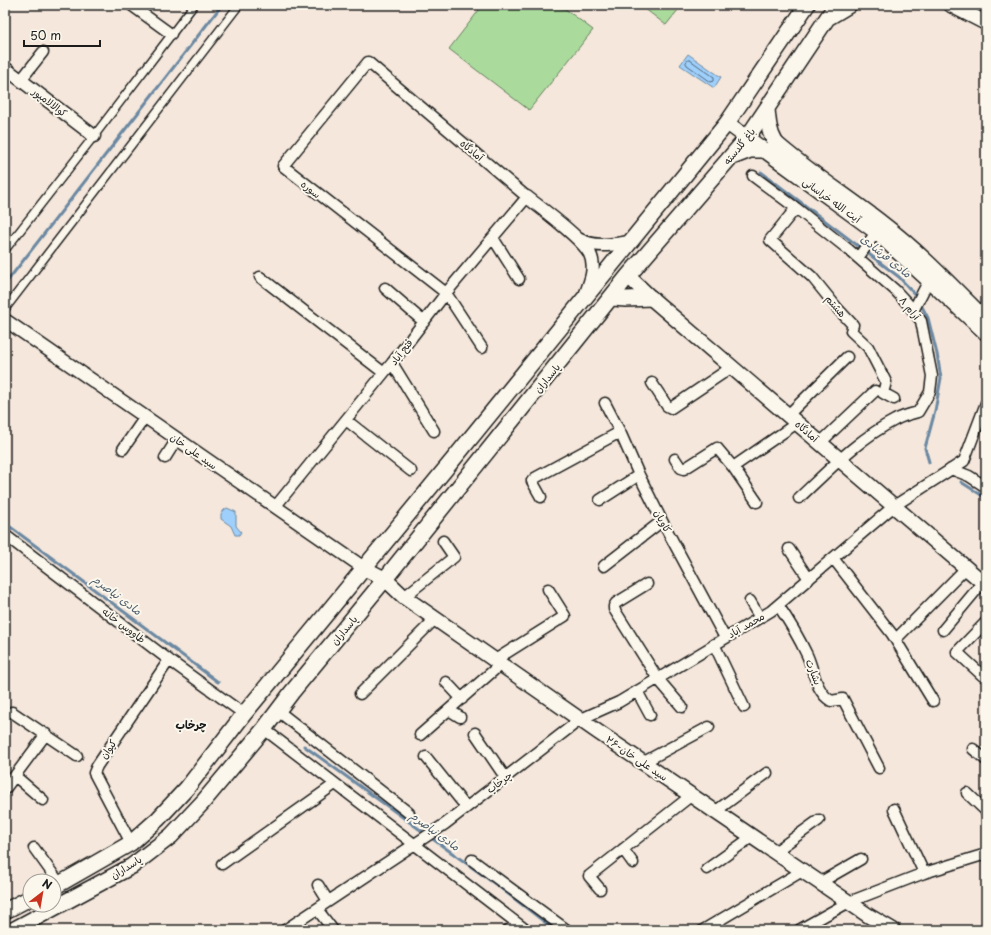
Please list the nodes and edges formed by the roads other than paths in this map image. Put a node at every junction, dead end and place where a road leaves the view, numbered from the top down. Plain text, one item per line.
1 (131, 5) edge
2 (194, 5) edge
3 (239, 5) edge
4 (807, 5) edge
5 (849, 5) edge
6 (951, 5) edge
7 (832, 11) edge
8 (986, 23) edge
9 (171, 34) junction
10 (43, 52) dead end
11 (368, 62) joint
12 (5, 68) edge
13 (21, 80) junction
14 (767, 109) junction
15 (727, 123) junction
16 (94, 136) junction
17 (747, 138) junction
18 (774, 147) junction
19 (729, 158) junction
20 (753, 176) dead end
21 (527, 197) junction
22 (796, 208) junction
23 (876, 232) junction
24 (493, 238) junction
25 (577, 238) junction
26 (629, 242) junction
27 (5, 250) edge
28 (858, 258) junction
29 (610, 265) junction
30 (628, 276) junction
31 (260, 277) dead end
32 (519, 279) dead end
33 (929, 280) junction
34 (385, 288) dead end
35 (446, 293) junction
36 (585, 296) junction
37 (651, 298) junction
38 (608, 302) junction
39 (5, 309) edge
40 (913, 311) junction
41 (5, 320) edge
42 (986, 320) edge
43 (424, 322) junction
44 (986, 334) edge
45 (482, 348) dead end
46 (847, 357) dead end
47 (392, 363) junction
48 (732, 367) junction
49 (384, 373) junction
50 (652, 383) dead end
51 (875, 391) dead end
52 (894, 399) dead end
53 (605, 403) dead end
54 (986, 403) edge
55 (145, 417) junction
56 (792, 419) junction
57 (346, 420) junction
58 (434, 431) dead end
59 (620, 432) junction
60 (177, 439) junction
61 (820, 443) junction
62 (122, 449) dead end
63 (165, 458) dead end
64 (675, 459) dead end
65 (840, 459) junction
66 (733, 467) junction
67 (951, 469) junction
68 (411, 471) dead end
69 (639, 475) junction
70 (986, 487) edge
71 (540, 497) dead end
72 (799, 498) dead end
73 (600, 500) dead end
74 (757, 502) dead end
75 (894, 506) junction
76 (275, 507) junction
77 (662, 521) junction
78 (5, 535) edge
79 (443, 541) dead end
80 (384, 544) junction
81 (789, 549) dead end
82 (405, 555) junction
83 (833, 558) junction
84 (604, 566) dead end
85 (364, 568) junction
86 (966, 568) junction
87 (809, 579) junction
88 (385, 580) junction
89 (984, 583) edge
90 (647, 584) dead end
91 (548, 589) dead end
92 (404, 597) junction
93 (750, 601) dead end
94 (778, 606) junction
95 (760, 618) junction
96 (436, 619) junction
97 (986, 622) edge
98 (943, 630) dead end
99 (725, 638) junction
100 (896, 640) junction
101 (714, 644) junction
102 (169, 660) junction
103 (498, 662) junction
104 (983, 676) dead end
105 (658, 679) junction
106 (446, 682) dead end
107 (637, 691) junction
108 (360, 694) dead end
109 (462, 699) junction
110 (933, 701) dead end
111 (682, 707) dead end
112 (744, 707) dead end
113 (449, 710) junction
114 (278, 711) junction
115 (12, 712) dead end
116 (244, 714) junction
117 (650, 715) dead end
118 (460, 717) dead end
119 (581, 719) junction
120 (709, 727) dead end
121 (264, 729) junction
122 (474, 733) dead end
123 (46, 734) junction
124 (420, 735) dead end
125 (973, 749) dead end
126 (77, 756) dead end
127 (426, 757) dead end
128 (986, 760) edge
129 (644, 762) junction
130 (880, 768) dead end
131 (767, 773) dead end
132 (15, 776) junction
133 (505, 777) junction
134 (335, 784) junction
135 (5, 789) edge
136 (967, 793) dead end
137 (692, 795) junction
138 (43, 800) dead end
139 (466, 807) junction
140 (894, 809) dead end
141 (716, 811) junction
142 (986, 811) edge
143 (409, 813) dead end
144 (819, 820) dead end
145 (753, 836) junction
146 (131, 843) junction
147 (415, 844) junction
148 (34, 848) dead end
149 (623, 849) junction
150 (776, 851) junction
151 (986, 854) edge
152 (861, 859) dead end
153 (472, 860) dead end
154 (633, 863) dead end
155 (222, 864) dead end
156 (707, 869) dead end
157 (804, 870) junction
158 (50, 873) edge
159 (924, 873) junction
160 (62, 882) edge
161 (821, 882) junction
162 (318, 885) dead end
163 (600, 889) dead end
164 (328, 901) junction
165 (22, 902) edge
166 (849, 902) junction
167 (317, 909) junction
168 (5, 911) edge
169 (869, 916) junction
170 (522, 927) edge
171 (13, 930) edge
172 (285, 930) edge
173 (333, 930) edge
174 (508, 930) edge
175 (567, 930) edge
176 (703, 930) edge
177 (799, 930) edge
178 (876, 930) edge
179 (893, 930) edge

1 - 9 street
2 - 9 street
3 - 39 street
4 - 15 main road
5 - 7 main road
6 - 8 main road
7 - 14 main road, باغ گلدسته
9 - 16 street
10 - 13 street
11 - 21 street, آمادگاه
11 - 35 street, سوره
12 - 13 street, کوالالامپور
13 - 16 street, کوالالامپور
14 - 17 main road, باغ گلدسته
14 - 18 main road
15 - 17 main road
15 - 26 main road
16 - 27 street
17 - 18 main road
17 - 19 main road, باغ گلدسته
18 - 19 main road
18 - 23 main road, آیت الله خراسانی
18 - 42 main road, آیت الله خراسانی
19 - 30 main road, باغ گلدسته
20 - 22 street, ۸ آرام
21 - 24 street, فتح آباد
21 - 25 street, آمادگاه
22 - 28 street, ۸ آرام
22 - 52 street, هشتم
23 - 28 street
23 - 33 main road, آیت الله خراسانی
24 - 32 street
24 - 35 street, فتح آباد
25 - 26 street, آمادگاه
25 - 36 street, آمادگاه
26 - 29 main road
28 - 40 street, ۸ آرام
29 - 30 main road
29 - 36 main road, پاسداران
30 - 37 main road, آمادگاه
30 - 38 main road, پاسداران
31 - 49 street
33 - 40 street
33 - 44 main road, آیت الله خراسانی
34 - 43 street
35 - 43 street, فتح آباد
35 - 45 street
36 - 38 main road
36 - 80 main road, پاسداران
37 - 38 main road
37 - 48 main road, آمادگاه
38 - 82 main road, پاسداران
40 - 65 street, ۸ آرام
41 - 55 street, سید علی خان
43 - 47 street, فتح آباد
46 - 56 street
47 - 49 street, فتح آباد
47 - 58 street
48 - 50 street
48 - 56 main road, آمادگاه
49 - 57 street, فتح آباد
51 - 61 street
53 - 59 street, کاویان
54 - 67 street, محمد آباد
55 - 60 street, سید علی خان
55 - 62 street
56 - 61 main road, آمادگاه
56 - 66 street
57 - 68 street
57 - 76 street, فتح آباد
59 - 69 street, کاویان
59 - 71 street
60 - 63 street
60 - 76 street, سید علی خان
61 - 65 main road, آمادگاه
64 - 66 street
65 - 72 street, ۸ آرام
65 - 75 main road, آمادگاه
66 - 74 street
67 - 70 street
67 - 75 street, محمد آباد
69 - 73 street
69 - 77 street, کاویان
75 - 83 street, محمد آباد
75 - 86 main road, آمادگاه
76 - 85 street, سید علی خان
77 - 84 street
77 - 99 street, کاویان
78 - 102 street, طاووس خانه
79 - 92 street
80 - 82 main road
80 - 85 main road, پاسداران
81 - 87 street
82 - 88 main road, پاسداران
83 - 87 street, محمد آباد
83 - 100 street
85 - 88 main road, سید علی خان
85 - 116 main road, پاسداران
86 - 89 main road, آمادگاه
86 - 100 street
87 - 94 street, محمد آباد
88 - 92 main road, ۲۶-سید علی خان
88 - 114 main road, پاسداران
89 - 98 street
90 - 105 street
91 - 103 street
92 - 96 main road, ۲۶-سید علی خان
93 - 95 street
94 - 95 street, محمد آباد
94 - 130 street, بشارت
95 - 99 street, محمد آباد
96 - 103 main road, ۲۶-سید علی خان
96 - 108 street
97 - 104 street
99 - 101 street, محمد آباد
100 - 110 street
101 - 105 street, محمد آباد
101 - 112 street
102 - 116 street, طاووس خانه
102 - 146 street, کیوان
103 - 109 street
103 - 119 main road, ۲۶-سید علی خان
105 - 107 street, محمد آباد
105 - 111 street
106 - 109 street
107 - 117 street
107 - 119 street, محمد آباد
109 - 113 street
113 - 118 street
113 - 124 street
114 - 121 main road, پاسداران
114 - 143 street
115 - 123 street
116 - 146 main road, پاسداران
119 - 129 main road, ۲۶-سید علی خان
119 - 133 street, چرخاب
120 - 129 street
121 - 134 street
121 - 171 main road, پاسداران
122 - 133 street
123 - 126 street
123 - 132 street
125 - 128 street
127 - 139 street
129 - 137 main road, ۲۶-سید علی خان
131 - 141 street
132 - 135 street
132 - 138 street
133 - 139 street, چرخاب
134 - 147 street
134 - 155 street
136 - 142 street
137 - 141 main road, ۲۶-سید علی خان
137 - 149 street
139 - 147 street, چرخاب
140 - 159 street
141 - 145 main road, ۲۶-سید علی خان
144 - 150 street
145 - 150 main road, ۲۶-سید علی خان
145 - 156 street
146 - 160 main road, پاسداران
147 - 164 street, چرخاب
147 - 170 street
148 - 158 street
149 - 154 street
149 - 163 street
150 - 157 main road, ۲۶-سید علی خان
151 - 159 street
152 - 161 street
153 - 175 street
157 - 161 main road, ۲۶-سید علی خان
157 - 176 street
159 - 166 street
161 - 166 main road, ۲۶-سید علی خان
162 - 164 street
164 - 167 street, چرخاب
165 - 168 main road
166 - 169 main road, ۲۶-سید علی خان
166 - 177 street
167 - 172 street, چرخاب
167 - 173 street
169 - 178 street
169 - 179 main road, ۲۶-سید علی خان
170 - 174 street

